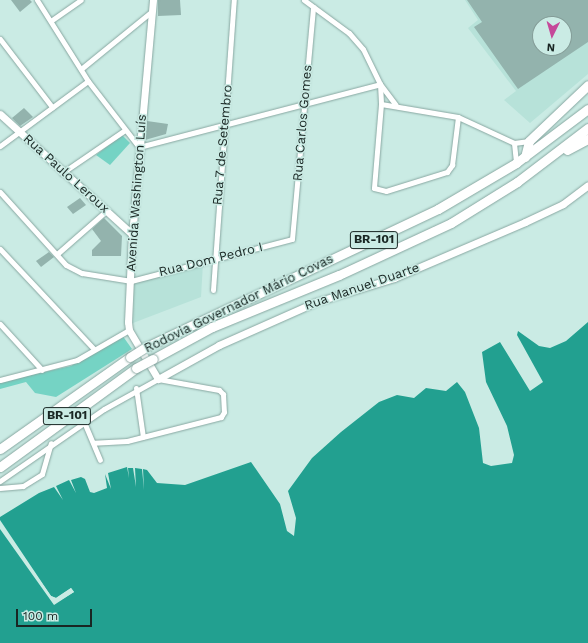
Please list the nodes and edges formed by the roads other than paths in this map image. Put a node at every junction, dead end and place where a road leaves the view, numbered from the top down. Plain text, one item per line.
1 (37, 0) edge
2 (81, 0) edge
3 (153, 0) edge
4 (234, 0) edge
5 (304, 0) edge
6 (313, 7) junction
7 (152, 10) junction
8 (52, 20) junction
9 (0, 39) edge
10 (81, 68) junction
11 (88, 81) junction
12 (380, 84) junction
13 (588, 84) edge
14 (305, 104) junction
15 (381, 104) junction
16 (396, 105) junction
17 (52, 107) junction
18 (588, 109) edge
19 (0, 114) edge
20 (458, 117) junction
21 (225, 124) junction
22 (588, 128) edge
23 (125, 130) junction
24 (18, 131) junction
25 (588, 139) edge
26 (529, 141) junction
27 (514, 143) junction
28 (0, 146) edge
29 (139, 147) junction
30 (554, 156) junction
31 (525, 157) junction
32 (516, 163) junction
33 (62, 173) junction
34 (588, 185) edge
35 (0, 192) edge
36 (107, 210) junction
37 (132, 234) junction
38 (292, 239) joint
39 (0, 249) edge
40 (57, 254) junction
41 (216, 259) junction
42 (131, 281) junction
43 (213, 290) dead end
44 (0, 324) edge
45 (129, 330) junction
46 (94, 349) junction
47 (42, 370) junction
48 (158, 379) junction
49 (0, 380) edge
50 (136, 388) junction
51 (84, 422) junction
52 (143, 437) junction
53 (51, 443) junction
54 (94, 443) junction
55 (0, 449) edge
56 (100, 460) dead end
57 (0, 467) edge
58 (0, 481) edge
59 (0, 488) edge

1 - 8 street
2 - 8 street
3 - 7 street, Avenida Washington Luís
4 - 21 street, Rua 7 de Setembro
5 - 6 street
6 - 12 street
6 - 14 street, Rua Carlos Gomes
7 - 10 street
7 - 29 street, Avenida Washington Luís
8 - 10 street
9 - 17 street
10 - 11 street
11 - 17 street
11 - 23 street
12 - 14 street
12 - 15 street
12 - 16 street
13 - 26 highway
14 - 21 street
14 - 38 street, Rua Carlos Gomes
15 - 16 street
15 - 20 street
16 - 20 street
17 - 24 street
18 - 31 highway, Rodovia Governador Mário Covas / BR-101
19 - 24 street, Rua Paulo Leroux
20 - 27 street
21 - 29 street
21 - 41 street, Rua 7 de Setembro
22 - 30 highway, Rodovia Governador Mário Covas / BR-101
23 - 29 street
23 - 33 street
24 - 28 street
24 - 33 street, Rua Paulo Leroux
25 - 30 highway
26 - 27 street
26 - 31 highway
27 - 32 street
29 - 37 street, Avenida Washington Luís
30 - 57 highway, Rodovia Governador Mário Covas / BR-101, bridge
31 - 32 highway, Rodovia Governador Mário Covas / BR-101
32 - 55 highway, Rodovia Governador Mário Covas / BR-101, bridge
33 - 36 street, Rua Paulo Leroux
34 - 48 street, Rua Manuel Duarte
35 - 40 street
36 - 37 street, Rua Paulo Leroux
36 - 40 street
37 - 42 street, Avenida Washington Luís
38 - 41 street, Rua Dom Pedro I
39 - 46 street
40 - 42 street
41 - 42 street, Rua Dom Pedro I
41 - 43 street, Rua 7 de Setembro
42 - 45 street, Avenida Washington Luís
44 - 47 street
45 - 46 street
45 - 48 street
46 - 47 street
47 - 49 street
48 - 50 street
48 - 52 street
50 - 51 street
50 - 52 street
51 - 53 street
51 - 54 street
52 - 54 street
53 - 58 street
53 - 59 street
54 - 56 street

